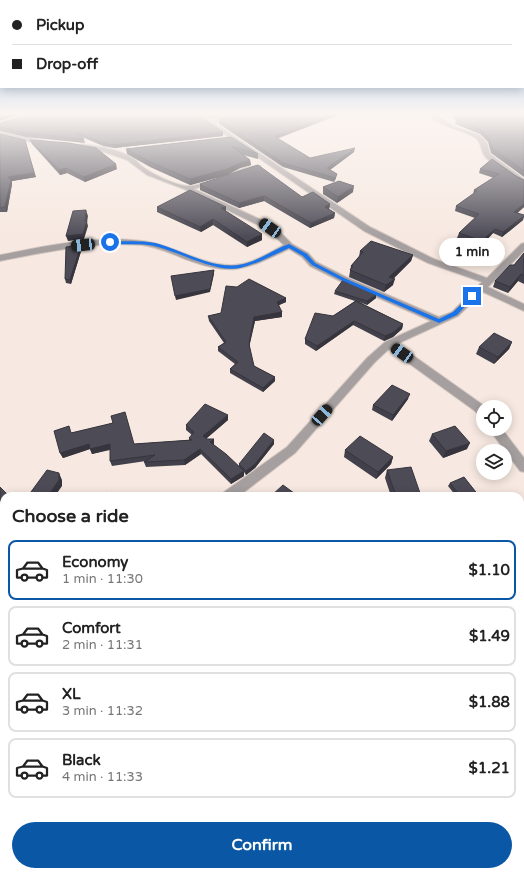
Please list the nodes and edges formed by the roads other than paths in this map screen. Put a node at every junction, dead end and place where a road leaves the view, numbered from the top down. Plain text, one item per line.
1 (120, 155) edge
2 (258, 155) edge
3 (487, 155) edge
4 (272, 164) junction
5 (524, 182) edge
6 (187, 189) junction
7 (289, 246) junction
8 (524, 246) edge
9 (0, 258) edge
10 (484, 284) junction
11 (524, 308) edge
12 (439, 321) junction
13 (389, 344) junction
14 (476, 406) edge
15 (500, 436) edge
16 (524, 466) edge
17 (234, 492) edge

1 - 6 street
2 - 4 street
3 - 5 street
4 - 6 street
4 - 10 street
6 - 7 street
7 - 9 street
7 - 12 street
8 - 10 street
10 - 11 street
10 - 12 street
12 - 13 street
13 - 14 street
13 - 17 street
15 - 16 street

